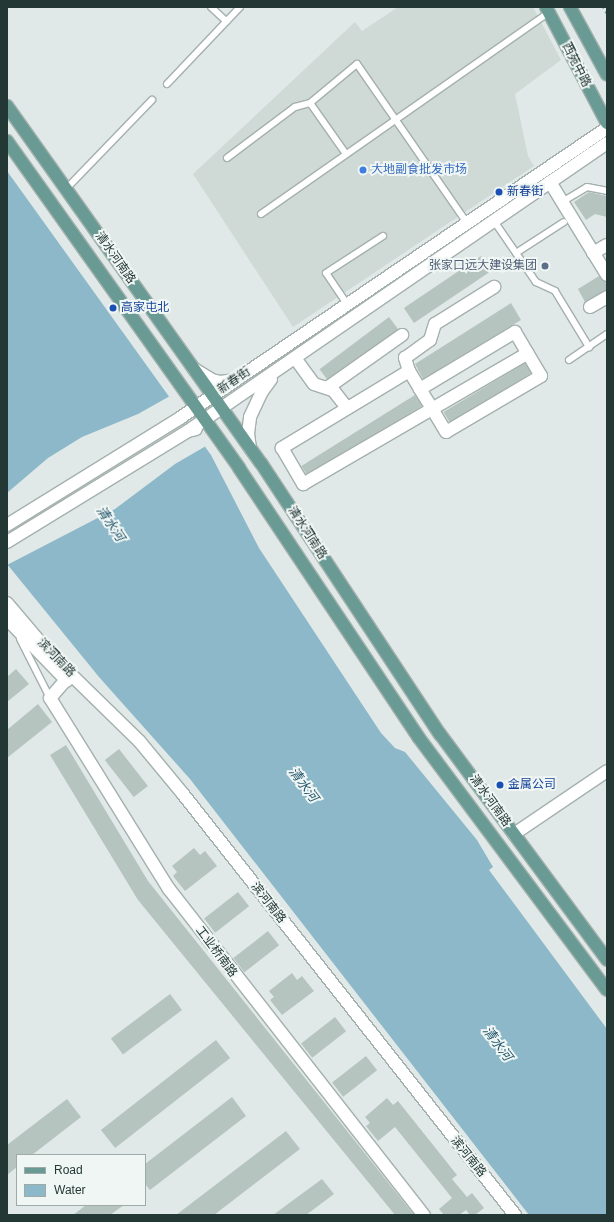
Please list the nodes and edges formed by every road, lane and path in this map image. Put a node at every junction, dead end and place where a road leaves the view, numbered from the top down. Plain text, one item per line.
1 (211, 7) edge
2 (240, 7) edge
3 (570, 7) edge
4 (603, 7) edge
5 (547, 10) edge
6 (607, 15) edge
7 (226, 21) junction
8 (607, 75) edge
9 (167, 84) dead end
10 (152, 100) dead end
11 (310, 103) junction
12 (7, 106) edge
13 (394, 120) junction
14 (607, 123) edge
15 (607, 128) edge
16 (7, 141) edge
17 (607, 143) edge
18 (346, 154) junction
19 (227, 158) dead end
20 (550, 182) junction
21 (66, 189) junction
22 (607, 191) edge
23 (562, 202) junction
24 (261, 214) dead end
25 (494, 221) junction
26 (564, 222) dead end
27 (467, 223) junction
28 (383, 236) dead end
29 (607, 244) edge
30 (516, 253) junction
31 (593, 253) junction
32 (607, 275) edge
33 (494, 287) dead end
34 (607, 297) edge
35 (347, 304) junction
36 (590, 307) dead end
37 (607, 334) edge
38 (402, 335) dead end
39 (588, 347) junction
40 (528, 353) junction
41 (295, 358) junction
42 (569, 360) dead end
43 (194, 369) junction
44 (279, 369) junction
45 (409, 371) junction
46 (235, 380) junction
47 (327, 388) junction
48 (420, 389) junction
49 (184, 391) junction
50 (213, 395) junction
51 (196, 407) junction
52 (222, 408) junction
53 (348, 408) junction
54 (433, 410) junction
55 (180, 418) junction
56 (204, 420) junction
57 (188, 431) junction
58 (217, 437) junction
59 (250, 448) junction
60 (7, 525) edge
61 (7, 542) edge
62 (7, 604) edge
63 (10, 623) edge
64 (68, 677) junction
65 (50, 698) junction
66 (607, 771) edge
67 (514, 834) junction
68 (607, 960) edge
69 (607, 990) edge
70 (424, 1215) edge
71 (505, 1215) edge
72 (514, 1215) edge

1 - 7 lane
2 - 7 lane
3 - 8 main road, 西苑中路
4 - 6 path
5 - 13 lane
5 - 14 main road, 西苑中路
7 - 9 lane
10 - 21 lane
11 - 13 lane
11 - 18 lane
11 - 19 lane
12 - 21 main road, 清水河南路
13 - 18 lane
13 - 27 lane
15 - 27 main road, 新春街
16 - 49 main road, 清水河南路
17 - 20 main road, 新春街
18 - 24 lane
20 - 23 main road
20 - 25 main road, 新春街
21 - 43 main road, 清水河南路
22 - 23 lane
23 - 31 main road
25 - 30 lane
25 - 41 main road, 新春街
26 - 30 lane
27 - 35 main road, 新春街
28 - 35 lane
29 - 31 main road
30 - 39 lane
31 - 32 main road
33 - 45 main road
34 - 36 main road
35 - 46 main road, 新春街
37 - 39 lane
38 - 47 main road
39 - 42 lane
40 - 48 main road
40 - 54 main road
40 - 54 main road
41 - 44 main road, 新春街
41 - 47 main road
43 - 46 main road
43 - 50 main road, 清水河南路
44 - 52 main road, 新春街
44 - 59 main road
45 - 48 main road
45 - 53 main road
46 - 50 main road, 新春街
47 - 53 main road
48 - 54 main road
49 - 51 main road, 清水河南路
49 - 55 main road
50 - 51 main road, 新春街
50 - 52 main road, 清水河南路
51 - 55 main road, 新春街
51 - 56 main road, 清水河南路
52 - 56 main road, 新春街
52 - 59 main road, 清水河南路
53 - 54 main road
55 - 60 main road, 新春街
56 - 57 main road, 新春街
56 - 58 main road, 清水河南路
57 - 58 main road
57 - 61 main road, 新春街
58 - 69 main road, 清水河南路
59 - 67 main road, 清水河南路
62 - 64 main road, 滨河南路
63 - 64 main road, 滨河南路
63 - 65 lane
64 - 65 main road
64 - 71 main road, 滨河南路
64 - 72 main road, 滨河南路
65 - 70 main road, 工业桥南路
66 - 67 main road
67 - 68 main road, 清水河南路

